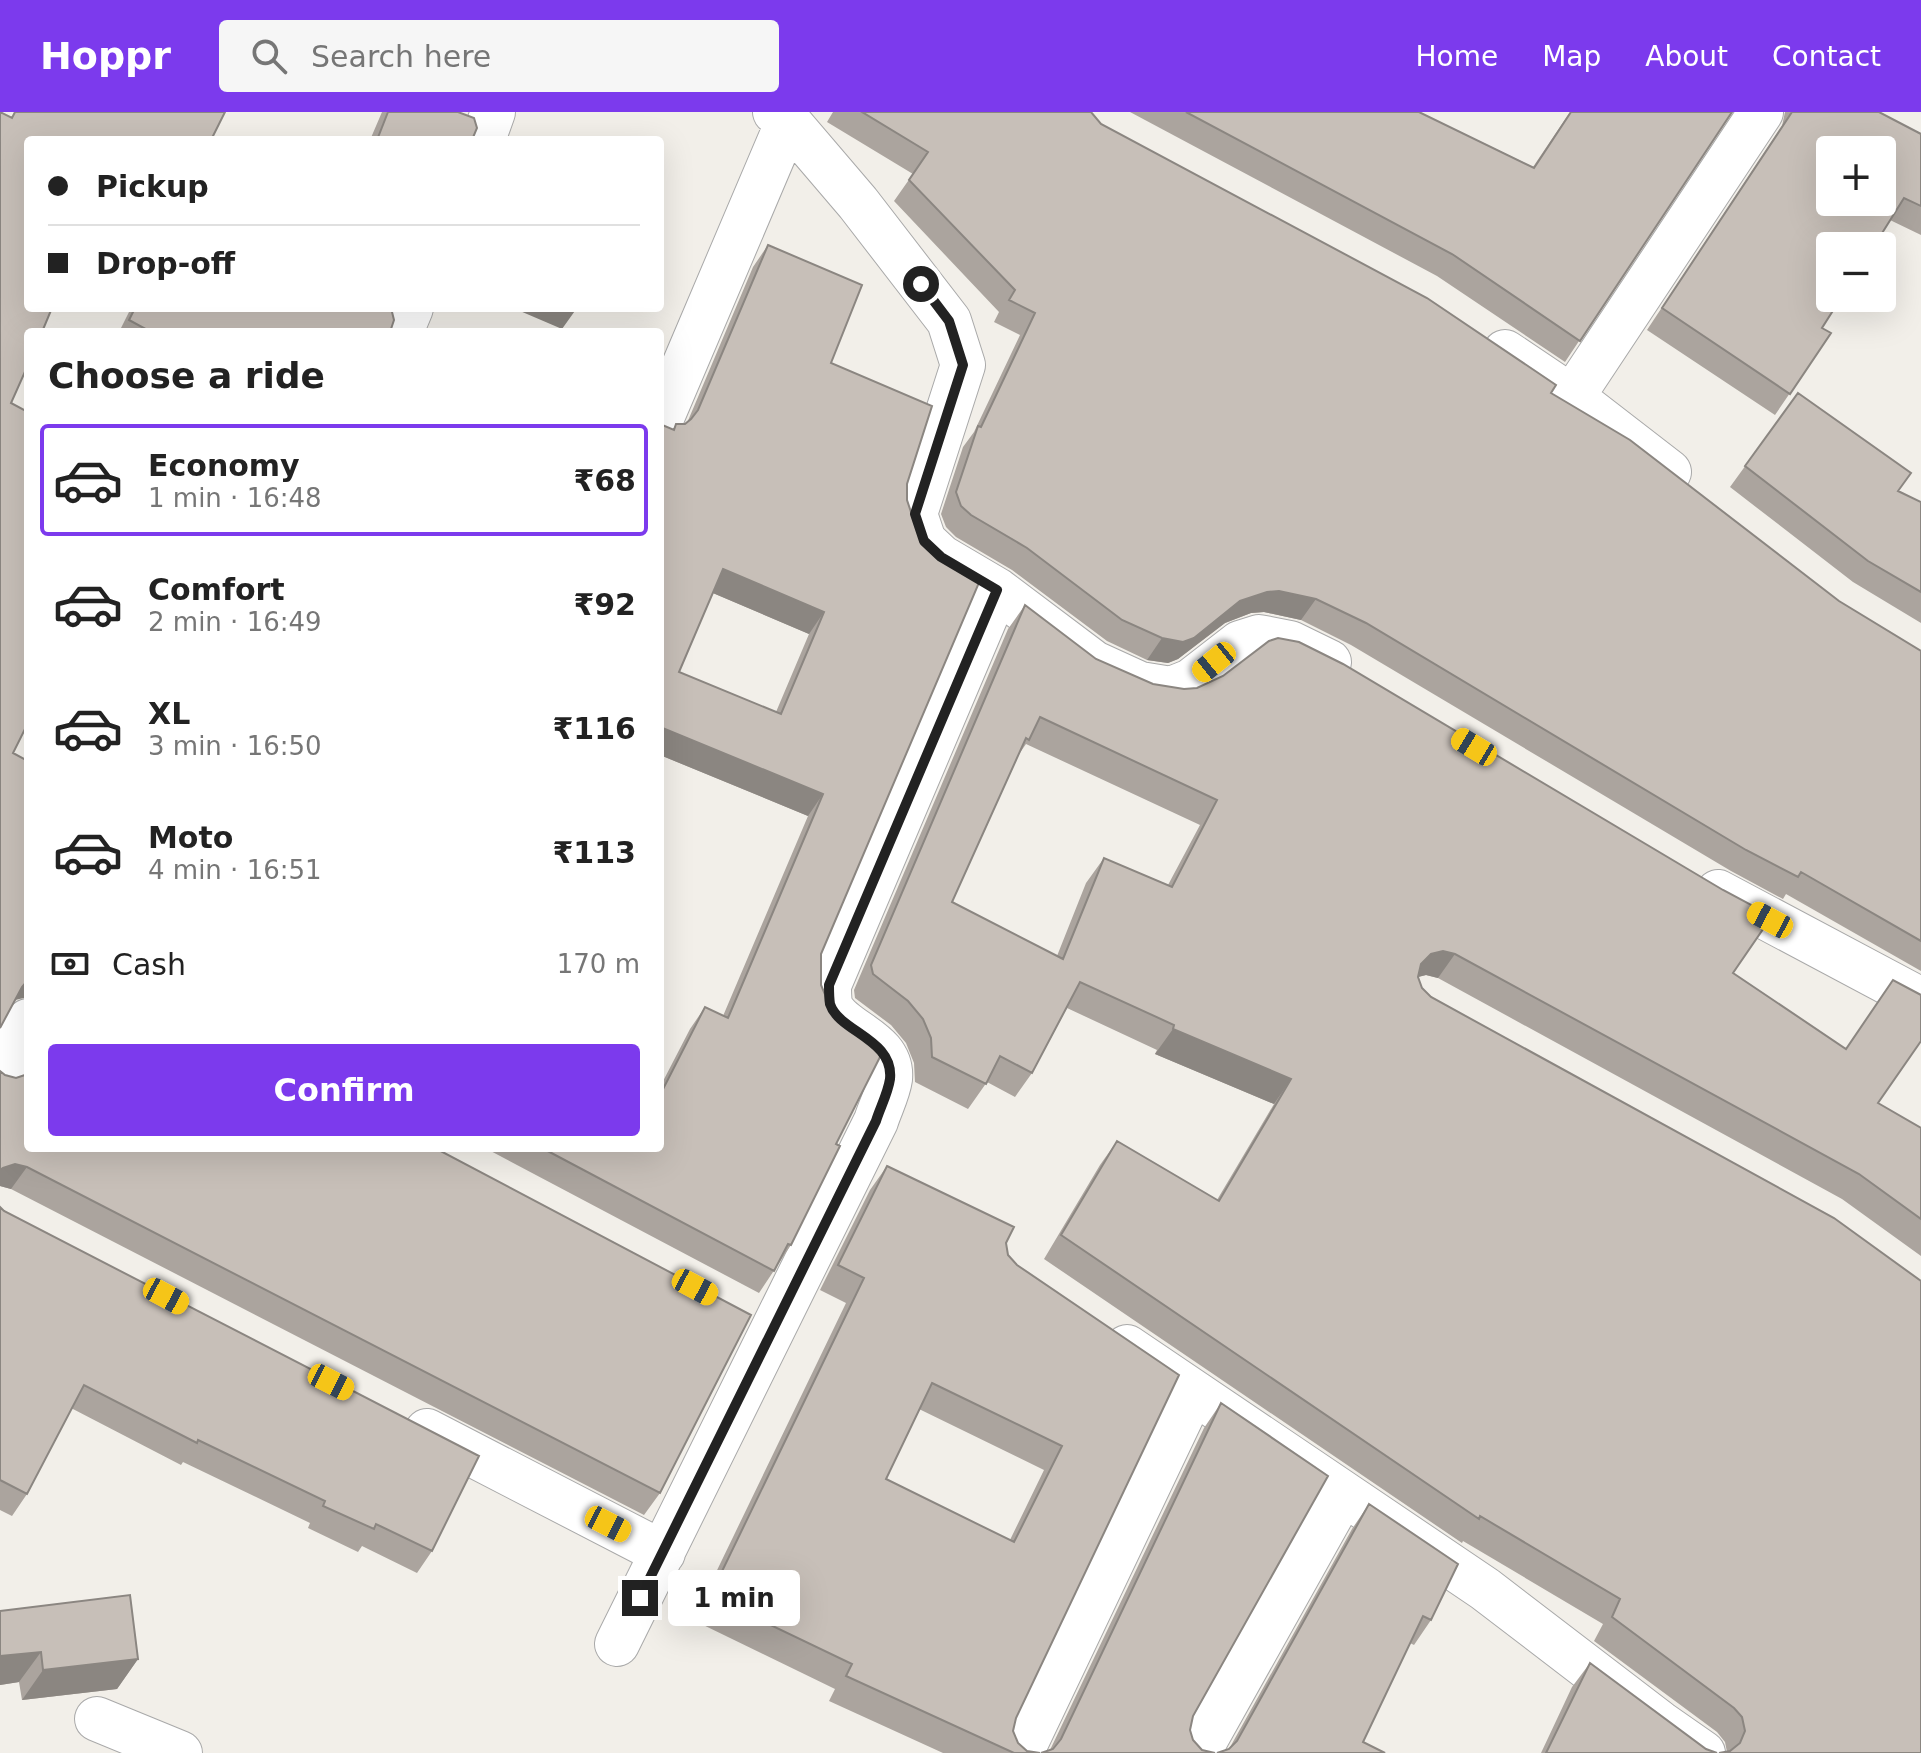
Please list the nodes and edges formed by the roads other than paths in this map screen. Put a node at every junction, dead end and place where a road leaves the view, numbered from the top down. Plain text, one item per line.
1 (493, 112) edge
2 (1761, 112) edge
3 (782, 117) edge
4 (484, 136) edge
5 (1474, 331) edge
6 (1572, 397) junction
7 (664, 412) edge
8 (1705, 500) edge
9 (997, 590) junction
10 (1365, 682) edge
11 (1678, 869) edge
12 (1921, 1000) edge
13 (24, 1029) edge
14 (0, 1075) edge
15 (733, 1307) edge
16 (1091, 1322) edge
17 (774, 1329) junction
18 (1193, 1392) junction
19 (395, 1415) edge
20 (1343, 1494) junction
21 (663, 1553) junction
22 (617, 1644) dead end
23 (97, 1719) dead end
24 (180, 1753) edge
25 (1021, 1753) edge
26 (1198, 1753) edge
27 (1703, 1753) edge

1 - 4 street
2 - 6 street
3 - 7 street
3 - 9 street
5 - 6 street
6 - 8 street
9 - 10 street
9 - 17 street
11 - 12 street
13 - 14 street
15 - 17 street
16 - 18 street
17 - 21 street
18 - 20 street
18 - 25 street
19 - 21 street
20 - 26 street
20 - 27 street
21 - 22 street
23 - 24 street

